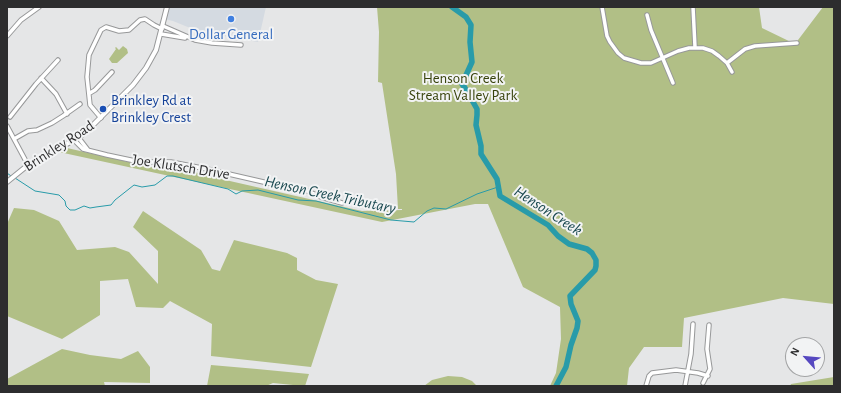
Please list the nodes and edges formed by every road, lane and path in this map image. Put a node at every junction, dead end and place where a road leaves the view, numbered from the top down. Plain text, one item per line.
1 (39, 7) edge
2 (167, 7) edge
3 (602, 7) edge
4 (693, 7) edge
5 (647, 15) dead end
6 (162, 30) junction
7 (7, 36) edge
8 (190, 38) junction
9 (797, 43) dead end
10 (241, 45) dead end
11 (695, 47) junction
12 (663, 58) junction
13 (58, 60) dead end
14 (727, 63) junction
15 (112, 72) dead end
16 (732, 72) dead end
17 (41, 78) junction
18 (673, 83) dead end
19 (90, 93) junction
20 (80, 104) dead end
21 (67, 114) junction
22 (10, 117) dead end
23 (101, 118) junction
24 (7, 126) edge
25 (14, 139) junction
26 (76, 139) junction
27 (28, 165) junction
28 (9, 180) edge
29 (342, 203) dead end
30 (694, 324) dead end
31 (709, 325) dead end
32 (688, 371) junction
33 (708, 376) junction
34 (703, 383) dead end
35 (646, 386) edge
36 (686, 386) edge

1 - 7 street
2 - 6 main road, Brinkley Road
3 - 12 street
4 - 11 street
5 - 12 street
6 - 8 street
6 - 8 street
6 - 19 street
6 - 23 main road, Brinkley Road
8 - 10 street
9 - 14 street
11 - 12 street
11 - 14 street
12 - 18 street
13 - 17 street
14 - 16 street
15 - 19 street
17 - 21 street
17 - 22 street
19 - 23 street
20 - 21 street
21 - 25 street
23 - 26 main road, Brinkley Road
24 - 25 street
25 - 27 street
26 - 27 main road, Brinkley Road
26 - 29 street, Joe Klutsch Drive
27 - 28 main road, Brinkley Road
30 - 32 street
31 - 33 street
32 - 33 street
32 - 35 street
32 - 36 street
33 - 34 street

